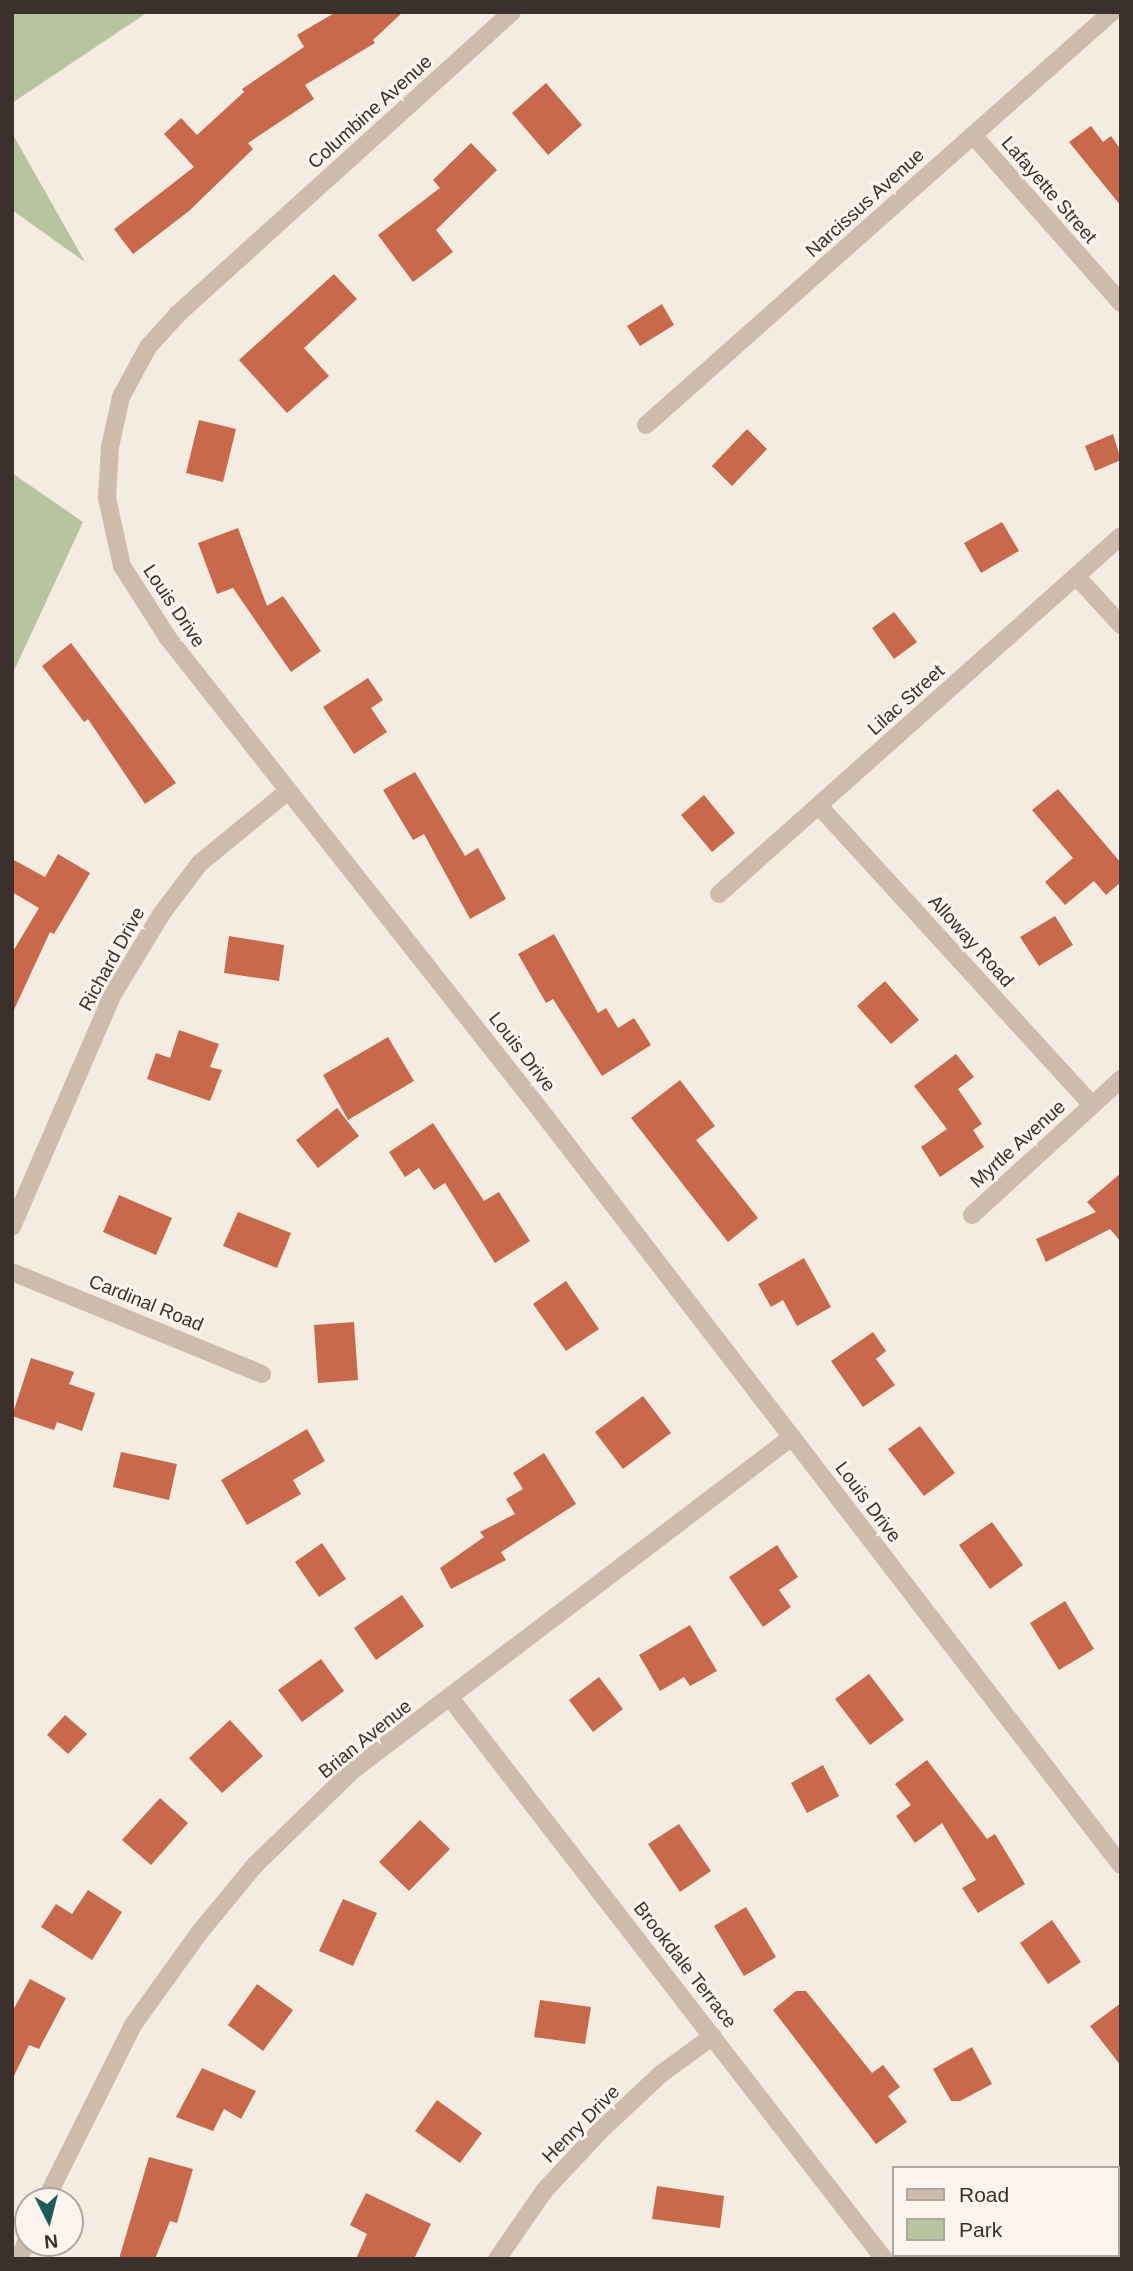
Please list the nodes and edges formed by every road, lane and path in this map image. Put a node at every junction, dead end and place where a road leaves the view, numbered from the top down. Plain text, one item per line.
1 (512, 12) edge
2 (1112, 12) edge
3 (973, 135) junction
4 (257, 243) joint
5 (1121, 303) edge
6 (646, 425) dead end
7 (1121, 536) edge
8 (1076, 576) junction
9 (1121, 625) edge
10 (288, 791) junction
11 (819, 806) junction
12 (719, 894) dead end
13 (1121, 1079) edge
14 (1093, 1105) junction
15 (972, 1215) dead end
16 (12, 1227) edge
17 (12, 1272) edge
18 (262, 1374) dead end
19 (792, 1437) junction
20 (451, 1699) junction
21 (1121, 1865) edge
22 (713, 2036) junction
23 (52, 2187) edge
24 (497, 2259) edge
25 (884, 2259) edge

1 - 4 street, Columbine Avenue
2 - 3 street, Narcissus Avenue
3 - 5 street, Lafayette Street
3 - 6 street, Narcissus Avenue
4 - 10 street, Louis Drive
7 - 8 street, Lilac Street
8 - 9 street
8 - 11 street, Lilac Street
10 - 16 street, Richard Drive
10 - 19 street, Louis Drive
11 - 12 street, Lilac Street
11 - 14 street, Alloway Road
13 - 14 street, Myrtle Avenue
14 - 15 street, Myrtle Avenue
17 - 18 street, Cardinal Road
19 - 20 street, Brian Avenue
19 - 21 street, Louis Drive
20 - 22 street, Brookdale Terrace
20 - 23 street, Brian Avenue
22 - 24 street, Henry Drive
22 - 25 street, Brookdale Terrace

